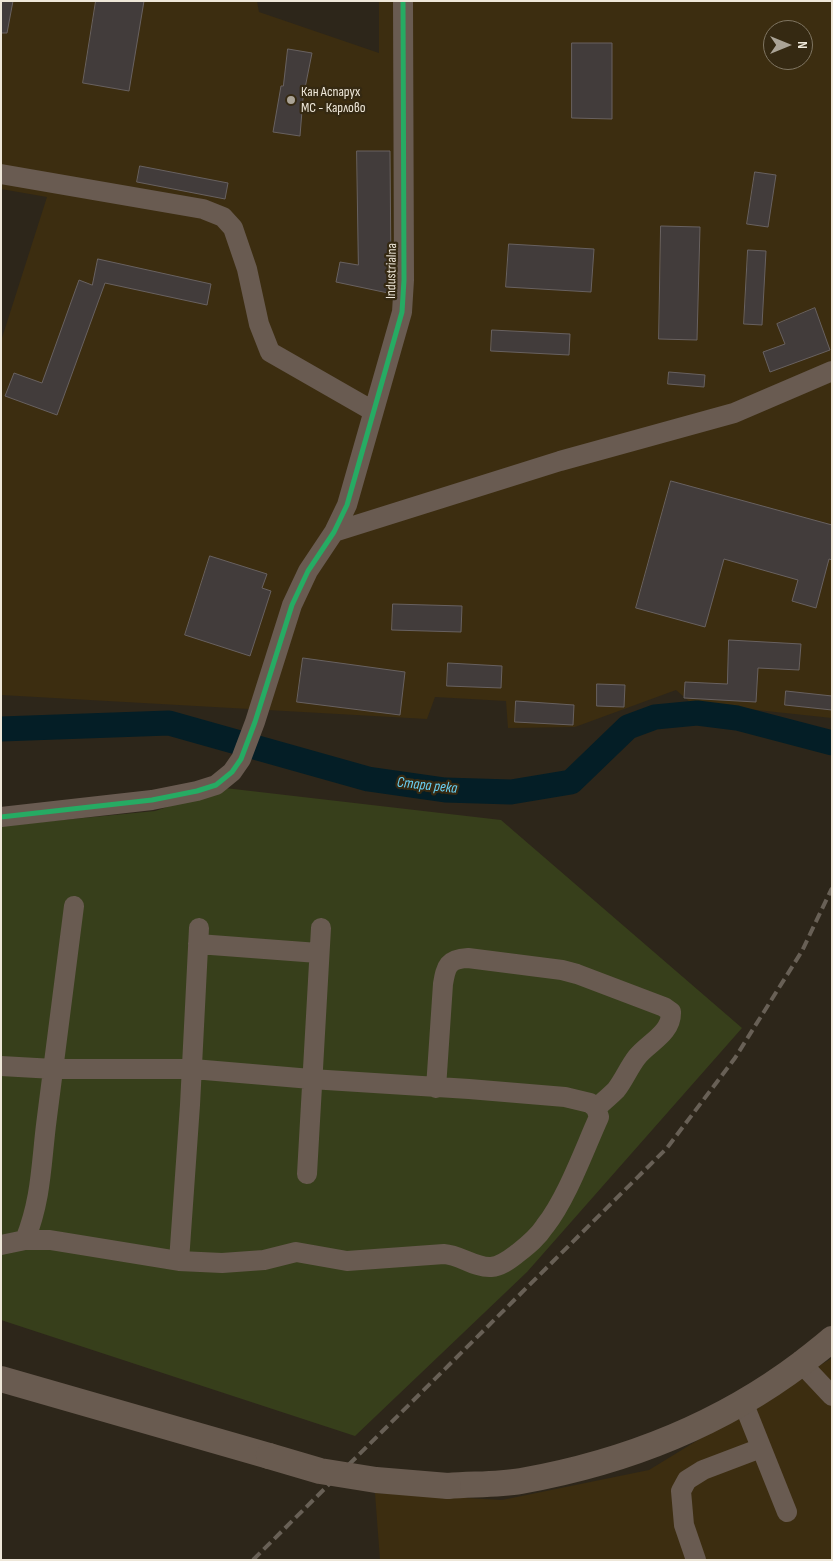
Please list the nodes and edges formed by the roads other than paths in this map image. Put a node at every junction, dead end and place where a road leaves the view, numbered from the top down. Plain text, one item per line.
1 (403, 1) edge
2 (1, 174) edge
3 (832, 371) edge
4 (373, 411) junction
5 (334, 532) junction
6 (1, 817) edge
7 (74, 906) dead end
8 (321, 928) dead end
9 (318, 953) junction
10 (1, 1066) edge
11 (192, 1069) junction
12 (54, 1070) junction
13 (311, 1079) junction
14 (436, 1088) junction
15 (596, 1108) junction
16 (307, 1174) dead end
17 (25, 1240) junction
18 (1, 1245) edge
19 (179, 1261) junction
20 (832, 1339) edge
21 (801, 1363) junction
22 (1, 1379) edge
23 (832, 1396) edge
24 (743, 1402) junction
25 (761, 1448) junction
26 (787, 1512) dead end
27 (696, 1560) edge

1 - 4 street, Industrialna
2 - 4 street
3 - 5 street
4 - 5 street, Industrialna
5 - 6 street, Industrialna
7 - 12 street
8 - 9 street
9 - 11 street
9 - 13 street
10 - 12 street
11 - 12 street
11 - 13 street
11 - 19 street
12 - 17 street
13 - 14 street
13 - 16 street
14 - 15 street
14 - 15 street
15 - 19 street
17 - 18 street
17 - 19 street
20 - 21 main road
21 - 23 street
21 - 24 main road
22 - 24 main road, bridge
24 - 25 street
25 - 26 street
25 - 27 street

